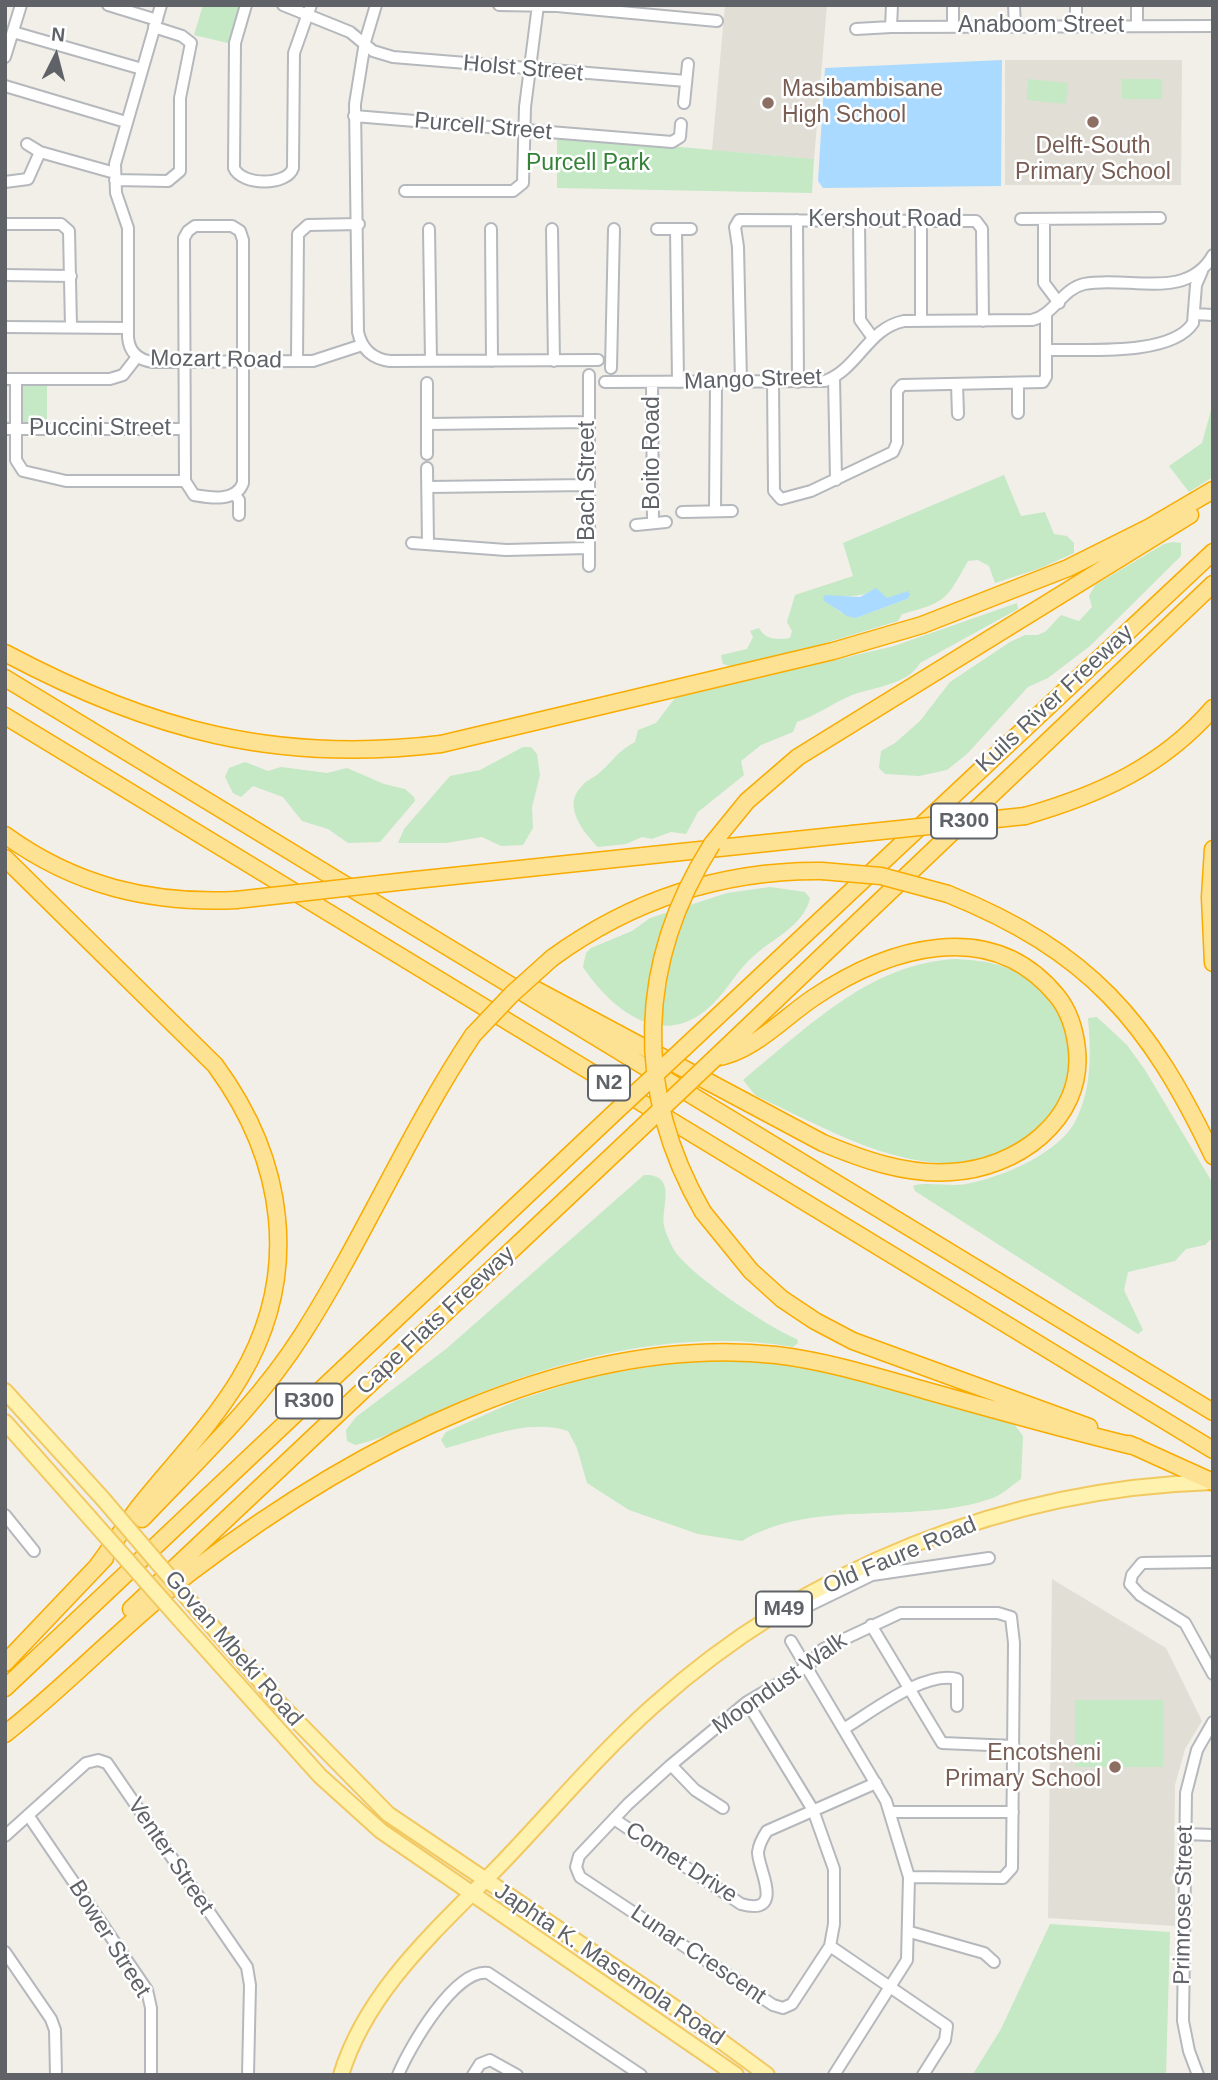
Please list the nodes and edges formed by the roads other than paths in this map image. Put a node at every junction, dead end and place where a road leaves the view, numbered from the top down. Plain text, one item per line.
1 (21, 5) edge
2 (108, 5) edge
3 (161, 5) edge
4 (246, 5) edge
5 (284, 5) edge
6 (376, 5) edge
7 (499, 5) edge
8 (892, 5) edge
9 (953, 5) edge
10 (1014, 5) edge
11 (1076, 5) edge
12 (1137, 5) edge
13 (557, 6) edge
14 (537, 7) edge
15 (309, 9) edge
16 (718, 21) dead end
17 (156, 24) junction
18 (1076, 26) junction
19 (1137, 26) junction
20 (1213, 26) edge
21 (891, 27) junction
22 (953, 27) junction
23 (1014, 27) junction
24 (856, 29) dead end
25 (13, 32) junction
26 (365, 42) junction
27 (5, 57) edge
28 (688, 64) dead end
29 (142, 69) junction
30 (530, 70) junction
31 (686, 82) junction
32 (5, 86) edge
33 (684, 103) dead end
34 (354, 116) junction
35 (127, 122) junction
36 (681, 124) dead end
37 (524, 131) junction
38 (27, 144) dead end
39 (40, 152) junction
40 (115, 177) junction
41 (5, 182) edge
42 (405, 191) dead end
43 (1160, 218) dead end
44 (1021, 219) dead end
45 (797, 220) junction
46 (859, 220) junction
47 (920, 220) junction
48 (1044, 220) junction
49 (5, 224) edge
50 (359, 224) junction
51 (429, 229) dead end
52 (491, 229) dead end
53 (552, 229) dead end
54 (614, 229) dead end
55 (657, 229) dead end
56 (676, 229) junction
57 (691, 229) dead end
58 (1213, 255) edge
59 (1204, 269) junction
60 (5, 275) edge
61 (71, 276) junction
62 (1059, 303) junction
63 (1194, 314) junction
64 (1046, 315) junction
65 (1213, 315) edge
66 (921, 321) junction
67 (983, 321) junction
68 (5, 327) edge
69 (71, 327) junction
70 (128, 328) junction
71 (873, 338) junction
72 (362, 345) junction
73 (1046, 350) junction
74 (137, 357) junction
75 (297, 361) junction
76 (431, 361) junction
77 (492, 361) junction
78 (554, 361) junction
79 (575, 361) junction
80 (184, 362) junction
81 (244, 362) junction
82 (606, 365) junction
83 (589, 373) junction
84 (834, 377) junction
85 (10, 379) edge
86 (624, 382) junction
87 (652, 382) junction
88 (678, 382) junction
89 (716, 382) junction
90 (741, 382) junction
91 (427, 383) dead end
92 (603, 383) junction
93 (773, 383) junction
94 (798, 383) junction
95 (957, 384) junction
96 (1018, 384) junction
97 (587, 396) junction
98 (1018, 413) dead end
99 (958, 414) dead end
100 (588, 422) junction
101 (427, 424) junction
102 (10, 429) edge
103 (185, 429) junction
104 (427, 454) dead end
105 (428, 468) dead end
106 (836, 480) junction
107 (185, 481) junction
108 (588, 485) junction
109 (428, 487) junction
110 (1213, 490) edge
111 (235, 495) junction
112 (1213, 501) edge
113 (715, 511) junction
114 (732, 511) dead end
115 (682, 512) dead end
116 (239, 515) dead end
117 (666, 522) dead end
118 (653, 523) junction
119 (636, 525) dead end
120 (412, 543) dead end
121 (428, 544) junction
122 (589, 548) junction
123 (1213, 552) edge
124 (589, 566) dead end
125 (1213, 584) edge
126 (5, 653) edge
127 (5, 678) edge
128 (1213, 708) edge
129 (5, 716) edge
130 (5, 835) edge
131 (1213, 849) edge
132 (5, 858) edge
133 (466, 959) junction
134 (1213, 963) edge
135 (684, 1048) joint
136 (715, 1058) junction
137 (1213, 1156) edge
138 (5, 1391) edge
139 (1213, 1412) edge
140 (5, 1422) edge
141 (1137, 1447) junction
142 (1213, 1450) edge
143 (1213, 1482) edge
144 (5, 1515) edge
145 (34, 1551) dead end
146 (989, 1558) dead end
147 (1213, 1562) edge
148 (99, 1565) junction
149 (785, 1608) junction
150 (871, 1625) junction
151 (791, 1641) dead end
152 (5, 1663) edge
153 (808, 1666) junction
154 (1213, 1674) edge
155 (5, 1688) edge
156 (909, 1690) junction
157 (747, 1702) junction
158 (957, 1706) dead end
159 (1213, 1722) edge
160 (845, 1728) junction
161 (5, 1731) edge
162 (1209, 1739) edge
163 (1014, 1746) junction
164 (671, 1765) junction
165 (876, 1783) junction
166 (723, 1808) dead end
167 (813, 1810) junction
168 (891, 1812) junction
169 (1013, 1812) junction
170 (28, 1815) junction
171 (614, 1819) junction
172 (1185, 1835) junction
173 (1213, 1835) edge
174 (5, 1836) edge
175 (576, 1867) joint
176 (909, 1877) junction
177 (485, 1881) junction
178 (471, 1895) junction
179 (910, 1932) junction
180 (830, 1946) junction
181 (5, 1952) edge
182 (994, 1962) dead end
183 (892, 1988) junction
184 (55, 2075) edge
185 (151, 2075) edge
186 (248, 2075) edge
187 (341, 2075) edge
188 (398, 2075) edge
189 (473, 2075) edge
190 (517, 2075) edge
191 (641, 2075) edge
192 (736, 2075) edge
193 (767, 2075) edge
194 (834, 2075) edge
195 (923, 2075) edge
196 (1198, 2075) edge

1 - 25 street
2 - 17 street
3 - 17 street, Mozart Road
4 - 15 street
5 - 15 street
6 - 26 street
7 - 14 street
8 - 21 street
9 - 22 street
10 - 23 street
11 - 18 street
12 - 19 street
13 - 14 street
13 - 16 street
14 - 30 street
15 - 26 street
17 - 29 street, Mozart Road
17 - 40 street
18 - 19 street, Anaboom Street
18 - 23 street, Anaboom Street
19 - 20 street, Anaboom Street
21 - 22 street, Anaboom Street
21 - 24 street, Anaboom Street
22 - 23 street, Anaboom Street
25 - 27 street
25 - 29 street
26 - 30 street, Holst Street
26 - 34 street
28 - 31 street
29 - 35 street, Mozart Road
30 - 31 street, Holst Street
30 - 37 street
31 - 33 street
32 - 35 street
34 - 37 street, Purcell Street
34 - 50 street
35 - 40 street, Mozart Road
36 - 37 street, Purcell Street
37 - 42 street
38 - 39 street
39 - 40 street
39 - 41 street
40 - 70 street, Mozart Road
43 - 48 street
44 - 48 street
45 - 46 street, Kershout Road
45 - 90 street, Kershout Road
45 - 94 street
46 - 47 street, Kershout Road
46 - 71 street
47 - 66 street
47 - 67 street, Kershout Road
48 - 62 street
49 - 61 street
50 - 72 street
50 - 75 street
51 - 76 street
52 - 77 street
53 - 78 street
54 - 82 street
55 - 56 street
56 - 57 street
56 - 88 street
58 - 59 street
59 - 62 street
59 - 63 street
60 - 61 street
61 - 69 street
62 - 64 street
63 - 65 street
63 - 73 street
64 - 67 street, Mango Street
64 - 73 street
66 - 67 street, Mango Street
66 - 71 street, Mango Street
68 - 69 street
69 - 70 street
70 - 74 street, Mozart Road
71 - 84 street, Mango Street
72 - 75 street, Mozart Road
72 - 76 street
73 - 96 street
74 - 80 street, Mozart Road
74 - 85 street
75 - 81 street, Mozart Road
76 - 77 street
77 - 78 street
78 - 79 street
79 - 82 street
79 - 83 street
80 - 81 street, Mozart Road
80 - 81 street
80 - 103 street
81 - 111 street
82 - 83 street
82 - 86 street
82 - 92 street, Bach Street
83 - 92 street
83 - 97 street, Bach Street
84 - 94 street, Mango Street
84 - 106 street
85 - 102 street
86 - 87 street, Mango Street
86 - 92 street, Mango Street
87 - 88 street, Mango Street
87 - 118 street, Boito Road
88 - 89 street, Mango Street
89 - 90 street, Mango Street
89 - 113 street
90 - 93 street, Mango Street
91 - 101 street
92 - 97 street, Bach Street
93 - 94 street, Mango Street
93 - 106 street
95 - 96 street
95 - 99 street
95 - 106 street
96 - 98 street
97 - 100 street, Bach Street
100 - 101 street
100 - 108 street, Bach Street
101 - 104 street
102 - 103 street, Puccini Street
102 - 107 street
103 - 107 street
105 - 109 street
107 - 111 street
108 - 109 street
108 - 122 street, Bach Street
109 - 121 street
110 - 126 highway
111 - 116 street
112 - 141 highway, bridge
113 - 114 street
113 - 115 street
117 - 118 street, Boito Road
118 - 119 street, Boito Road
120 - 121 street
121 - 122 street
122 - 124 street, Bach Street
123 - 135 highway, Kuils River Freeway / R300
125 - 136 highway, Kuils River Freeway / R300
127 - 133 highway, N2
128 - 130 highway, bridge
129 - 142 highway, N2
131 - 134 highway
132 - 148 highway
133 - 136 highway
133 - 139 highway, N2
135 - 155 highway, Cape Flats Freeway / R300, bridge
136 - 161 highway, Cape Flats Freeway / R300, bridge
137 - 148 highway, bridge
138 - 177 main road, Govan Mbeki Road, bridge
140 - 178 main road, Govan Mbeki Road, bridge
141 - 143 highway
141 - 161 highway
143 - 149 main road, Old Faure Road / M49
144 - 145 street
146 - 149 street
147 - 154 street
148 - 152 highway
149 - 177 main road, Old Faure Road / M49
150 - 153 street, Moondust Walk
150 - 156 street
150 - 163 street, Moondust Walk
151 - 153 street
153 - 157 street, Moondust Walk
153 - 160 street
156 - 158 street
156 - 160 street
156 - 163 street
157 - 164 street, Moondust Walk
157 - 167 street, Lunar Crescent
159 - 162 street, Primrose Street
160 - 165 street
162 - 172 street, Primrose Street
163 - 169 street, Moondust Walk
164 - 166 street
164 - 171 street, Moondust Walk
165 - 167 street, Comet Drive
165 - 168 street
167 - 171 street, Comet Drive
167 - 180 street, Lunar Crescent
168 - 169 street
168 - 176 street
169 - 176 street, Moondust Walk
170 - 174 street, Venter Street
170 - 185 street, Bower Street
170 - 186 street, Venter Street
171 - 175 street, Moondust Walk
172 - 173 street
172 - 196 street, Primrose Street
175 - 180 street, Lunar Crescent
176 - 179 street
177 - 178 main road, M49
177 - 193 main road, Japhta K. Masemola Road
178 - 187 main road, M49
178 - 192 main road, Japhta K. Masemola Road
179 - 182 street
179 - 183 street
180 - 183 street
181 - 184 street
183 - 194 street
183 - 195 street
188 - 191 street
189 - 190 street

